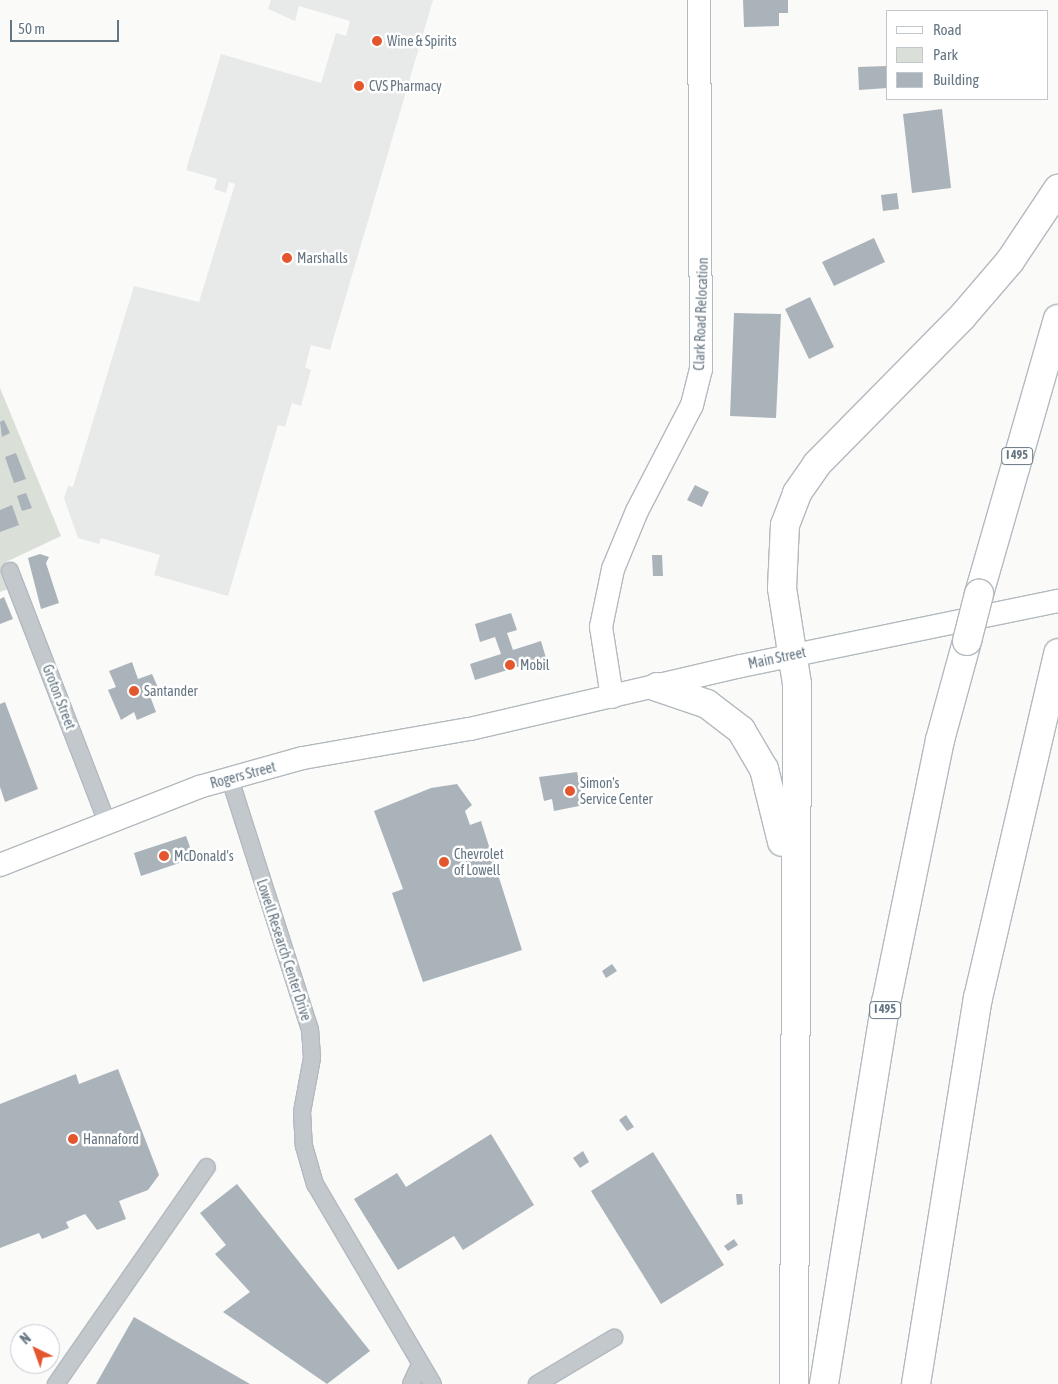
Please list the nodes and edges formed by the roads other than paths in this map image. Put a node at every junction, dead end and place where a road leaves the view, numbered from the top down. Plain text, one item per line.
1 (699, 0) edge
2 (1058, 189) edge
3 (1058, 319) edge
4 (10, 571) dead end
5 (1058, 600) edge
6 (1058, 653) edge
7 (794, 654) junction
8 (658, 687) junction
9 (612, 697) junction
10 (497, 723) joint
11 (230, 779) junction
12 (107, 823) junction
13 (0, 865) edge
14 (794, 909) junction
15 (207, 1167) dead end
16 (614, 1338) dead end
17 (420, 1365) junction
18 (56, 1384) edge
19 (411, 1384) edge
20 (433, 1384) edge
21 (537, 1384) edge
22 (794, 1384) edge
23 (824, 1384) edge
24 (916, 1384) edge

1 - 9 main road, Clark Road Relocation
2 - 7 highway
3 - 23 highway, I 495, bridge
4 - 12 street, Groton Street
5 - 7 main road, Main Street
6 - 24 highway
7 - 8 main road, Main Street
7 - 14 highway
8 - 9 main road, Main Street
8 - 14 highway
9 - 10 main road, Main Street
10 - 11 main road, Rogers Street
11 - 12 main road, Rogers Street
11 - 17 street, Lowell Research Center Drive
12 - 13 main road, Rogers Street
14 - 22 highway
15 - 18 street
16 - 21 street
17 - 19 street
17 - 20 street, Lowell Research Center Drive

